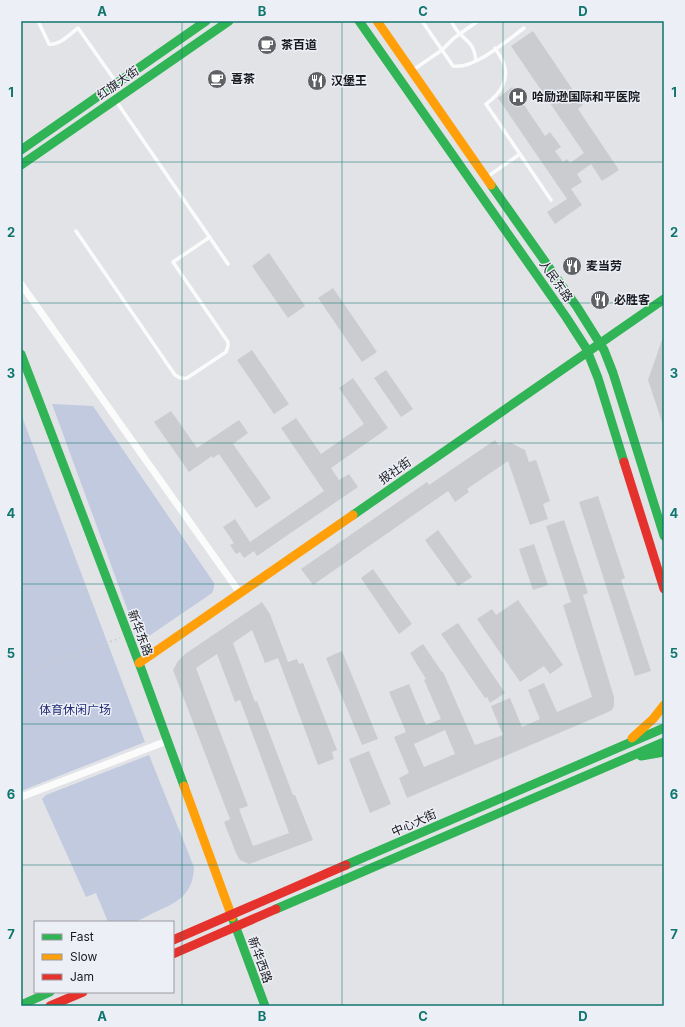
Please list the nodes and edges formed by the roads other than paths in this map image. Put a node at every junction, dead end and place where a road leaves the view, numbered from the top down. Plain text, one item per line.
1 (38, 21) edge
2 (206, 21) edge
3 (229, 21) edge
4 (359, 21) edge
5 (377, 21) edge
6 (422, 21) edge
7 (451, 21) edge
8 (478, 21) edge
9 (524, 28) dead end
10 (459, 34) junction
11 (495, 48) junction
12 (442, 50) junction
13 (476, 61) junction
14 (412, 71) junction
15 (116, 83) junction
16 (116, 100) junction
17 (21, 150) edge
18 (520, 154) junction
19 (21, 165) edge
20 (486, 177) junction
21 (551, 200) dead end
22 (76, 231) dead end
23 (210, 237) junction
24 (228, 264) dead end
25 (21, 284) edge
26 (664, 300) edge
27 (600, 343) junction
28 (588, 352) junction
29 (21, 354) edge
30 (664, 536) edge
31 (664, 589) edge
32 (240, 593) junction
33 (139, 663) junction
34 (664, 705) edge
35 (664, 728) edge
36 (167, 741) junction
37 (664, 742) edge
38 (612, 750) junction
39 (664, 752) edge
40 (611, 765) junction
41 (21, 797) edge
42 (233, 921) junction
43 (174, 940) edge
44 (174, 953) edge
45 (48, 993) edge
46 (81, 993) edge
47 (21, 1004) edge
48 (50, 1006) edge
49 (264, 1006) edge

1 - 15 lane
2 - 15 main road, 红旗大街
3 - 16 main road, 红旗大街
4 - 28 main road, 人民东路
5 - 14 main road, 人民东路
6 - 12 lane
7 - 10 lane
8 - 10 lane
9 - 11 lane
10 - 12 lane
10 - 13 lane
11 - 13 lane
11 - 18 lane
12 - 13 lane
12 - 14 lane
14 - 20 main road, 人民东路
15 - 17 main road, 红旗大街
16 - 19 main road, 红旗大街
16 - 23 lane
18 - 20 lane
18 - 21 lane
20 - 27 main road, 人民东路
22 - 23 lane
23 - 24 lane
25 - 32 street
26 - 27 main road, 报社街
27 - 28 main road, 报社街
27 - 30 main road, 人民东路
28 - 31 main road, 人民东路
28 - 32 main road, 报社街
29 - 33 main road, 新华东路
32 - 33 main road, 报社街
33 - 36 main road, 新华东路
34 - 38 main road
35 - 38 main road, 中心大街
36 - 41 street
36 - 42 main road, 新华东路
37 - 40 main road, 中心大街
38 - 42 main road, 中心大街
39 - 40 main road
40 - 42 main road, 中心大街
42 - 43 main road, 中心大街
42 - 44 main road, 中心大街
42 - 49 main road, 新华西路
45 - 47 main road
46 - 48 main road

